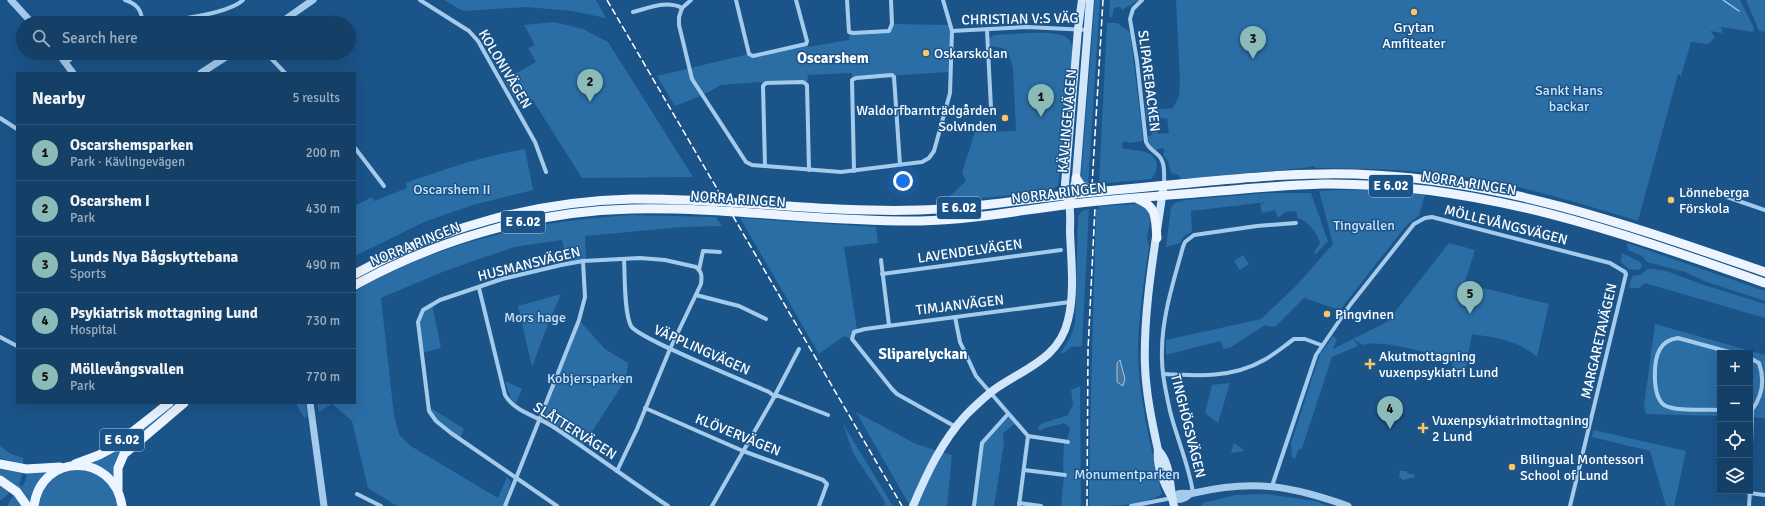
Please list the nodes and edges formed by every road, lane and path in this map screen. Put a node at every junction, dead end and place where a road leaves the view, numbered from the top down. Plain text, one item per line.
1 (11, 0) edge
2 (125, 0) edge
3 (243, 0) edge
4 (313, 0) edge
5 (420, 0) edge
6 (691, 0) edge
7 (736, 0) edge
8 (796, 0) edge
9 (847, 0) edge
10 (891, 0) edge
11 (943, 0) edge
12 (1082, 0) edge
13 (1090, 0) edge
14 (1142, 0) edge
15 (682, 8) junction
16 (633, 12) dead end
17 (26, 16) edge
18 (142, 16) edge
19 (194, 16) edge
20 (290, 16) edge
21 (1078, 29) junction
22 (987, 30) junction
23 (1088, 30) junction
24 (952, 31) junction
25 (64, 60) edge
26 (70, 60) edge
27 (221, 60) edge
28 (273, 60) edge
29 (66, 63) junction
30 (72, 72) edge
31 (203, 72) edge
32 (284, 72) edge
33 (991, 108) dead end
34 (0, 118) edge
35 (16, 128) edge
36 (356, 150) edge
37 (765, 166) junction
38 (900, 166) junction
39 (809, 170) junction
40 (854, 171) junction
41 (546, 172) dead end
42 (1076, 178) junction
43 (384, 186) dead end
44 (1164, 186) junction
45 (1116, 191) junction
46 (1069, 195) junction
47 (1162, 196) junction
48 (1728, 197) dead end
49 (1136, 198) junction
50 (1069, 204) junction
51 (1765, 210) edge
52 (1296, 223) dead end
53 (1157, 238) junction
54 (1061, 250) dead end
55 (720, 252) dead end
56 (624, 259) junction
57 (881, 260) dead end
58 (583, 262) junction
59 (698, 268) junction
60 (1765, 272) edge
61 (356, 274) edge
62 (882, 274) junction
63 (1626, 274) joint
64 (1765, 283) edge
65 (356, 284) edge
66 (479, 288) junction
67 (696, 295) junction
68 (1070, 302) junction
69 (955, 317) junction
70 (766, 319) dead end
71 (889, 325) junction
72 (0, 337) edge
73 (16, 345) edge
74 (1321, 345) junction
75 (670, 349) junction
76 (799, 349) dead end
77 (1722, 350) edge
78 (1753, 359) edge
79 (1164, 374) junction
80 (991, 393) junction
81 (774, 396) junction
82 (168, 404) edge
83 (183, 404) edge
84 (310, 404) edge
85 (645, 408) junction
86 (1753, 408) edge
87 (1717, 410) edge
88 (1008, 414) junction
89 (828, 415) dead end
90 (540, 418) junction
91 (1751, 422) edge
92 (956, 427) junction
93 (1028, 436) junction
94 (1068, 442) dead end
95 (743, 451) junction
96 (1750, 458) edge
97 (0, 464) edge
98 (68, 466) junction
99 (617, 470) junction
100 (1024, 470) junction
101 (1065, 475) dead end
102 (517, 478) junction
103 (0, 480) edge
104 (1272, 486) junction
105 (119, 492) junction
106 (1192, 493) junction
107 (1753, 493) edge
108 (357, 494) dead end
109 (1750, 494) edge
110 (1765, 495) edge
111 (1173, 502) edge
112 (1019, 505) edge
113 (27, 506) edge
114 (34, 506) edge
115 (122, 506) edge
116 (324, 506) edge
117 (381, 506) edge
118 (505, 506) edge
119 (557, 506) edge
120 (668, 506) edge
121 (712, 506) edge
122 (819, 506) edge
123 (913, 506) edge
124 (974, 506) edge
125 (1041, 506) edge
126 (1131, 506) edge
127 (1348, 506) edge
128 (1570, 506) edge
129 (1749, 506) edge

1 - 17 street
2 - 18 street
3 - 19 street
4 - 20 street
5 - 41 street, KOLONIVÄGEN
6 - 15 street
7 - 8 street
9 - 10 street
11 - 24 street
12 - 21 main road, KÄVLINGEVÄGEN
13 - 23 main road, KÄVLINGEVÄGEN
14 - 44 street, SLIPAREBACKEN
15 - 16 street
15 - 37 street
21 - 22 street, CHRISTIAN V:S VÄG
21 - 23 street, CHRISTIAN V:S VÄG
21 - 46 main road, KÄVLINGEVÄGEN
22 - 24 street, CHRISTIAN V:S VÄG
22 - 33 street
23 - 42 main road, KÄVLINGEVÄGEN
24 - 38 street
25 - 29 street
26 - 29 street
27 - 31 street
28 - 32 street
29 - 30 street
34 - 35 street
36 - 43 street
37 - 39 street
37 - 39 street
38 - 40 street
38 - 40 street
39 - 40 street
42 - 45 main road
42 - 46 main road, KÄVLINGEVÄGEN
44 - 45 main road, NORRA RINGEN / E 6.02
44 - 47 main road
44 - 60 main road, NORRA RINGEN / E 6.02
45 - 46 main road, NORRA RINGEN / E 6.02
46 - 50 main road, KÄVLINGEVÄGEN
46 - 61 main road, NORRA RINGEN / E 6.02
47 - 49 main road, NORRA RINGEN / E 6.02
47 - 53 main road
47 - 64 main road, NORRA RINGEN / E 6.02
48 - 51 street
49 - 50 main road, NORRA RINGEN / E 6.02
49 - 53 main road
50 - 65 main road, NORRA RINGEN / E 6.02
50 - 68 main road
52 - 79 street, TINGHÖGSVÄGEN
53 - 111 main road
54 - 62 street, LAVENDELVÄGEN
55 - 59 street
56 - 58 street, HUSMANSVÄGEN
56 - 59 street, HUSMANSVÄGEN
56 - 75 street, VÄPPLINGVÄGEN
57 - 62 street
58 - 66 street, HUSMANSVÄGEN
58 - 90 street
59 - 67 street
62 - 71 street
63 - 74 street, MÖLLEVÅNGSVÄGEN
63 - 128 street, MARGARETAVÄGEN
66 - 90 street, SLÅTTERVÄGEN
66 - 102 street, HUSMANSVÄGEN
67 - 70 street
67 - 75 street
68 - 69 street, TIMJANVÄGEN
68 - 80 main road
69 - 71 street, TIMJANVÄGEN
69 - 80 street
71 - 92 street, TIMJANVÄGEN
72 - 73 street
74 - 79 street
74 - 104 street, MÖLLEVÅNGSVÄGEN
75 - 81 street, VÄPPLINGVÄGEN
75 - 85 street
76 - 81 street
77 - 87 street
78 - 86 street
79 - 106 street, TINGHÖGSVÄGEN
80 - 88 street
80 - 92 main road
81 - 89 street, VÄPPLINGVÄGEN
81 - 95 street
82 - 98 main road, E 6.02
83 - 105 main road, E 6.02
84 - 116 street
85 - 95 street, KLÖVERVÄGEN
85 - 99 street
88 - 93 street
88 - 124 street
90 - 99 street, SLÅTTERVÄGEN
90 - 102 street
91 - 96 street
92 - 123 main road
93 - 94 street
93 - 100 street
95 - 121 street
95 - 122 street, KLÖVERVÄGEN
97 - 98 main road, E 6.02
98 - 105 main road
98 - 114 main road
99 - 120 street, SLÅTTERVÄGEN
100 - 101 street
100 - 112 street
102 - 118 street
102 - 119 street
103 - 113 main road
104 - 106 street
104 - 127 street
105 - 115 main road
106 - 111 street
107 - 110 street
108 - 117 street
109 - 129 street
111 - 126 street
112 - 125 street

